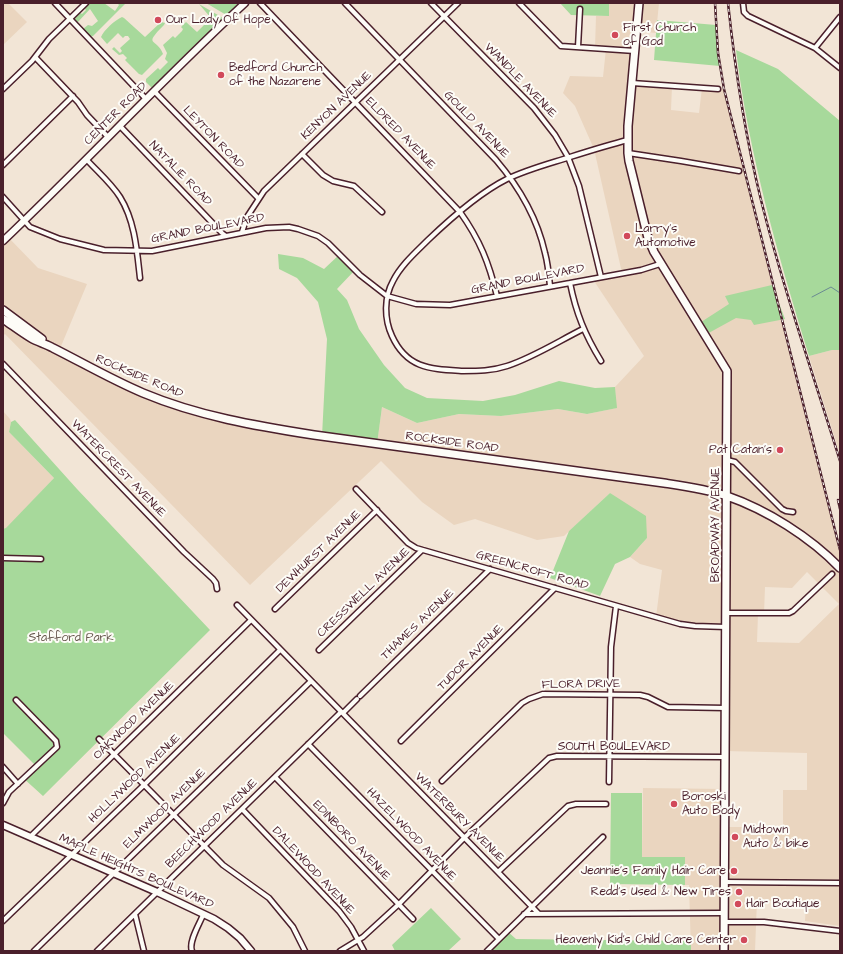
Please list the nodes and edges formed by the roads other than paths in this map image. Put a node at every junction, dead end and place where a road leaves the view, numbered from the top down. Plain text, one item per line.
1 (55, 3) edge
2 (86, 3) edge
3 (245, 3) edge
4 (260, 3) edge
5 (345, 3) edge
6 (431, 3) edge
7 (458, 3) edge
8 (519, 3) edge
9 (639, 3) edge
10 (743, 3) edge
11 (580, 9) dead end
12 (444, 16) junction
13 (840, 17) edge
14 (70, 19) junction
15 (578, 47) junction
16 (815, 48) junction
17 (636, 51) junction
18 (35, 57) junction
19 (399, 60) junction
20 (840, 68) edge
21 (632, 83) junction
22 (3, 89) edge
23 (718, 89) dead end
24 (154, 91) junction
25 (73, 96) junction
26 (146, 99) junction
27 (356, 102) junction
28 (120, 126) junction
29 (108, 137) junction
30 (628, 140) junction
31 (628, 153) junction
32 (302, 154) junction
33 (568, 157) junction
34 (87, 160) junction
35 (3, 165) edge
36 (739, 171) dead end
37 (511, 178) junction
38 (3, 197) edge
39 (258, 198) junction
40 (382, 212) dead end
41 (460, 212) junction
42 (24, 221) junction
43 (242, 232) junction
44 (226, 236) junction
45 (3, 242) edge
46 (137, 251) junction
47 (660, 264) junction
48 (601, 277) junction
49 (140, 278) dead end
50 (570, 283) junction
51 (550, 286) junction
52 (387, 296) junction
53 (497, 296) junction
54 (3, 310) edge
55 (3, 319) edge
56 (583, 329) junction
57 (53, 348) junction
58 (601, 361) dead end
59 (3, 364) edge
60 (727, 460) junction
61 (356, 489) dead end
62 (727, 496) junction
63 (377, 510) junction
64 (793, 512) dead end
65 (422, 550) junction
66 (3, 558) edge
67 (41, 559) dead end
68 (838, 566) edge
69 (490, 570) junction
70 (832, 574) dead end
71 (555, 588) junction
72 (217, 589) dead end
73 (237, 605) dead end
74 (616, 606) junction
75 (275, 609) dead end
76 (726, 614) junction
77 (251, 620) junction
78 (726, 627) junction
79 (280, 650) junction
80 (319, 650) dead end
81 (310, 681) junction
82 (611, 695) junction
83 (359, 697) joint
84 (16, 700) dead end
85 (726, 708) junction
86 (342, 713) junction
87 (99, 739) dead end
88 (401, 741) dead end
89 (308, 744) junction
90 (114, 754) junction
91 (610, 756) junction
92 (725, 757) junction
93 (3, 766) edge
94 (275, 777) junction
95 (442, 781) dead end
96 (609, 782) dead end
97 (18, 784) junction
98 (144, 785) junction
99 (3, 803) edge
100 (606, 804) dead end
101 (242, 809) junction
102 (173, 815) junction
103 (3, 825) edge
104 (31, 836) junction
105 (603, 837) dead end
106 (464, 838) junction
107 (204, 846) junction
108 (72, 855) junction
109 (432, 871) junction
110 (498, 872) junction
111 (114, 873) junction
112 (725, 882) junction
113 (840, 883) edge
114 (157, 892) junction
115 (399, 904) junction
116 (532, 906) junction
117 (538, 913) junction
118 (724, 913) junction
119 (135, 914) junction
120 (524, 914) junction
121 (203, 915) junction
122 (413, 919) dead end
123 (3, 921) edge
124 (724, 922) junction
125 (840, 931) edge
126 (499, 939) junction
127 (358, 940) junction
128 (34, 951) edge
129 (97, 951) edge
130 (144, 951) edge
131 (192, 951) edge
132 (251, 951) edge
133 (305, 951) edge
134 (340, 951) edge
135 (364, 951) edge
136 (487, 951) edge
137 (724, 951) edge

1 - 14 street
2 - 14 street
3 - 24 main road, CENTER ROAD
4 - 27 street, ELDRED AVENUE
5 - 19 street, GOULD AVENUE
6 - 12 street, WANDLE AVENUE
7 - 12 street, KENYON AVENUE
8 - 15 street
9 - 17 main road, BROADWAY AVENUE
10 - 16 street
11 - 15 street
12 - 19 street, KENYON AVENUE
12 - 33 street, WANDLE AVENUE
13 - 16 street
14 - 18 street
14 - 26 street
15 - 17 street
16 - 20 street
17 - 21 main road, BROADWAY AVENUE
18 - 22 street
18 - 25 street
19 - 27 street, KENYON AVENUE
19 - 37 street, GOULD AVENUE
21 - 23 street
21 - 30 main road, BROADWAY AVENUE
24 - 26 main road, CENTER ROAD
24 - 39 street, LEYTON ROAD
25 - 29 street
25 - 35 street
26 - 28 main road, CENTER ROAD
27 - 32 street, KENYON AVENUE
27 - 41 street, ELDRED AVENUE
28 - 29 main road, CENTER ROAD
28 - 44 street, NATALIE ROAD
29 - 34 main road, CENTER ROAD
30 - 31 main road, BROADWAY AVENUE
30 - 33 street
31 - 36 street
31 - 47 main road, BROADWAY AVENUE
32 - 39 street, KENYON AVENUE
32 - 40 street
33 - 37 street
33 - 48 street, WANDLE AVENUE
34 - 42 main road, CENTER ROAD
34 - 46 street
37 - 41 street
37 - 51 street, GOULD AVENUE
38 - 42 street, GRAND BOULEVARD
39 - 43 street, KENYON AVENUE
41 - 52 street
41 - 53 street, ELDRED AVENUE
42 - 45 main road, CENTER ROAD
42 - 46 street, GRAND BOULEVARD
43 - 44 street, GRAND BOULEVARD
43 - 52 street, GRAND BOULEVARD
44 - 46 street, GRAND BOULEVARD
46 - 49 street
47 - 48 street, GRAND BOULEVARD
47 - 60 main road, BROADWAY AVENUE
48 - 50 street, GRAND BOULEVARD
50 - 51 street, GRAND BOULEVARD
50 - 56 street
51 - 53 street, GRAND BOULEVARD
52 - 53 street, GRAND BOULEVARD
52 - 56 street
54 - 57 main road, ROCKSIDE ROAD
55 - 57 main road, ROCKSIDE ROAD
56 - 58 street
57 - 62 main road, ROCKSIDE ROAD
59 - 72 street, WATERCREST AVENUE
60 - 62 main road, BROADWAY AVENUE
60 - 64 street
61 - 63 street, GREENCROFT ROAD
62 - 68 main road, ROCKSIDE ROAD
62 - 76 main road, BROADWAY AVENUE
63 - 65 street, GREENCROFT ROAD
63 - 75 street, DEWHURST AVENUE
65 - 69 street, GREENCROFT ROAD
65 - 80 street, CRESSWELL AVENUE
66 - 67 street
69 - 71 street, GREENCROFT ROAD
69 - 83 street, THAMES AVENUE
70 - 76 street
71 - 74 street, GREENCROFT ROAD
71 - 88 street, TUDOR AVENUE
73 - 77 street, WATERBURY AVENUE
74 - 78 street, GREENCROFT ROAD
74 - 82 street
76 - 78 main road, BROADWAY AVENUE
77 - 79 street, WATERBURY AVENUE
77 - 90 street, OAKWOOD AVENUE
78 - 85 main road, BROADWAY AVENUE
79 - 81 street, WATERBURY AVENUE
79 - 98 street, HOLLYWOOD AVENUE
81 - 86 street, WATERBURY AVENUE
81 - 102 street, ELMWOOD AVENUE
82 - 85 street, FLORA DRIVE
82 - 91 street
82 - 95 street, FLORA DRIVE
83 - 86 street, BEECHWOOD AVENUE
84 - 97 street
85 - 92 main road, BROADWAY AVENUE
86 - 89 street, BEECHWOOD AVENUE
86 - 106 street, WATERBURY AVENUE
87 - 90 street
89 - 94 street, BEECHWOOD AVENUE
89 - 109 street, HAZELWOOD AVENUE
90 - 98 street
90 - 104 street, OAKWOOD AVENUE
91 - 92 street, SOUTH BOULEVARD
91 - 96 street
91 - 106 street, SOUTH BOULEVARD
92 - 112 main road, BROADWAY AVENUE
93 - 97 street
94 - 101 street, BEECHWOOD AVENUE
94 - 115 street, EDINBORO AVENUE
97 - 99 street
98 - 102 street
98 - 108 street, HOLLYWOOD AVENUE
100 - 110 street
101 - 107 street, BEECHWOOD AVENUE
101 - 127 street, DALEWOOD AVENUE
102 - 107 street
102 - 111 street, ELMWOOD AVENUE
103 - 104 main road, MAPLE HEIGHTS BOULEVARD
104 - 108 main road, MAPLE HEIGHTS BOULEVARD
105 - 116 street
106 - 109 street, SOUTH BOULEVARD
106 - 110 street, WATERBURY AVENUE
107 - 114 street, BEECHWOOD AVENUE
107 - 133 street
108 - 111 main road, MAPLE HEIGHTS BOULEVARD
108 - 123 street, HOLLYWOOD AVENUE
109 - 115 street, SOUTH BOULEVARD
109 - 126 street, HAZELWOOD AVENUE
110 - 116 street, WATERBURY AVENUE
111 - 114 main road, MAPLE HEIGHTS BOULEVARD
111 - 128 street, ELMWOOD AVENUE
112 - 113 street
112 - 118 main road, BROADWAY AVENUE
114 - 119 street, BEECHWOOD AVENUE
114 - 121 main road, MAPLE HEIGHTS BOULEVARD
115 - 122 street, EDINBORO AVENUE
115 - 127 street, SOUTH BOULEVARD
116 - 117 street, WATERBURY AVENUE
116 - 120 street
117 - 118 street
117 - 120 street
118 - 124 main road, BROADWAY AVENUE
119 - 129 street, BEECHWOOD AVENUE
119 - 130 street
120 - 126 street
121 - 131 street
121 - 132 main road, MAPLE HEIGHTS BOULEVARD
124 - 125 street
124 - 137 main road, BROADWAY AVENUE
126 - 136 street
127 - 134 street, SOUTH BOULEVARD
127 - 135 street, DALEWOOD AVENUE

